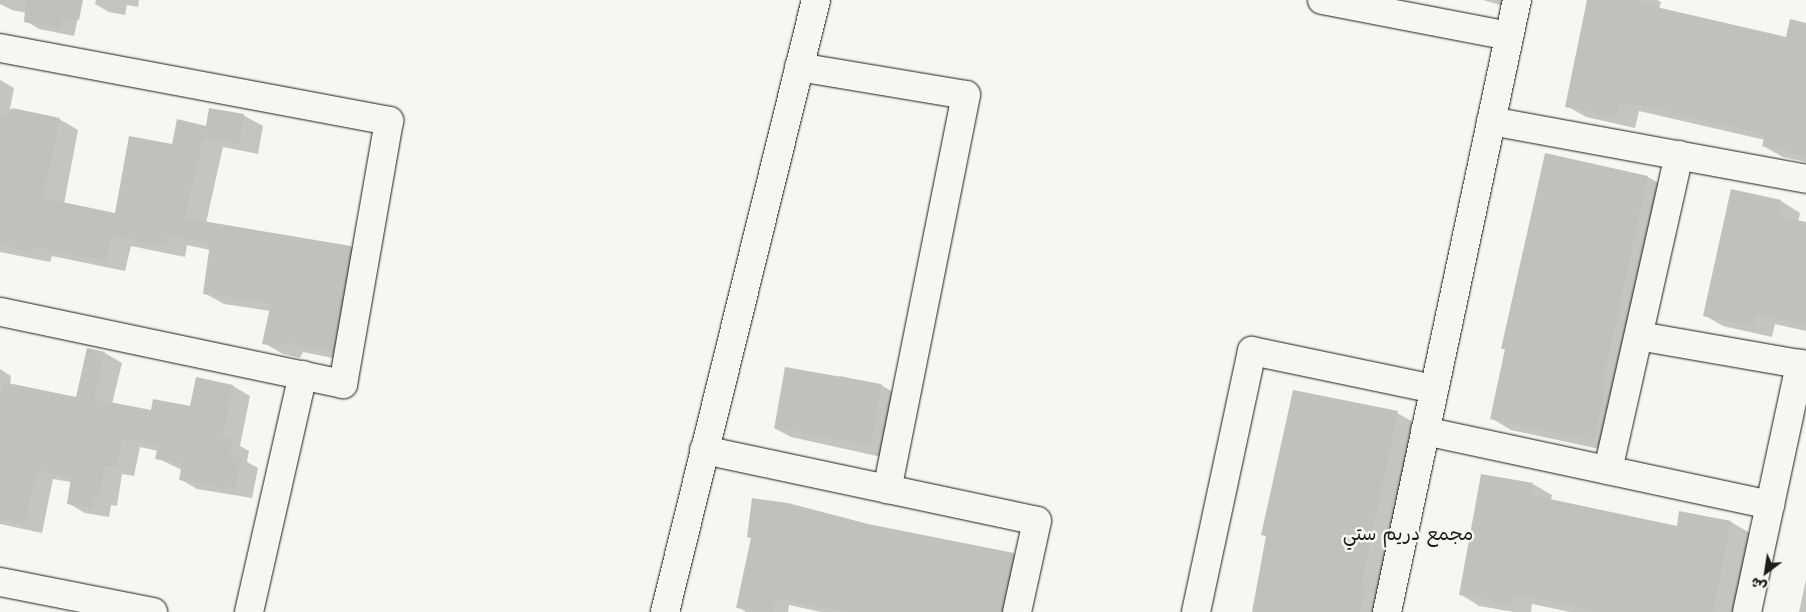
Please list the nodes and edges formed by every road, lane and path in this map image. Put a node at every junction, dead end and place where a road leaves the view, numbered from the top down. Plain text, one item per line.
1 (816, 0) edge
2 (1322, 0) edge
3 (1517, 0) edge
4 (1509, 36) junction
5 (0, 48) edge
6 (799, 67) junction
7 (1491, 121) junction
8 (1679, 155) junction
9 (1806, 180) edge
10 (0, 312) edge
11 (1639, 336) junction
12 (1803, 365) edge
13 (303, 375) junction
14 (1434, 389) junction
15 (1425, 431) junction
16 (704, 450) junction
17 (1608, 470) junction
18 (887, 489) junction
19 (1770, 505) junction
20 (0, 582) edge
21 (153, 612) edge
22 (249, 612) edge
23 (665, 612) edge
24 (1017, 612) edge
25 (1196, 612) edge
26 (1387, 612) edge
27 (1747, 612) edge

1 - 6 street
2 - 4 street
3 - 4 street
4 - 7 street
5 - 13 street
6 - 16 street
6 - 18 street
7 - 8 street
7 - 14 street
8 - 9 street
8 - 11 street
10 - 13 street
11 - 12 street
11 - 17 street
12 - 19 street
13 - 22 street
14 - 15 street
14 - 25 street
15 - 17 street
15 - 26 street
16 - 18 street
16 - 23 street
17 - 19 street
18 - 24 street
19 - 27 street
20 - 21 street

